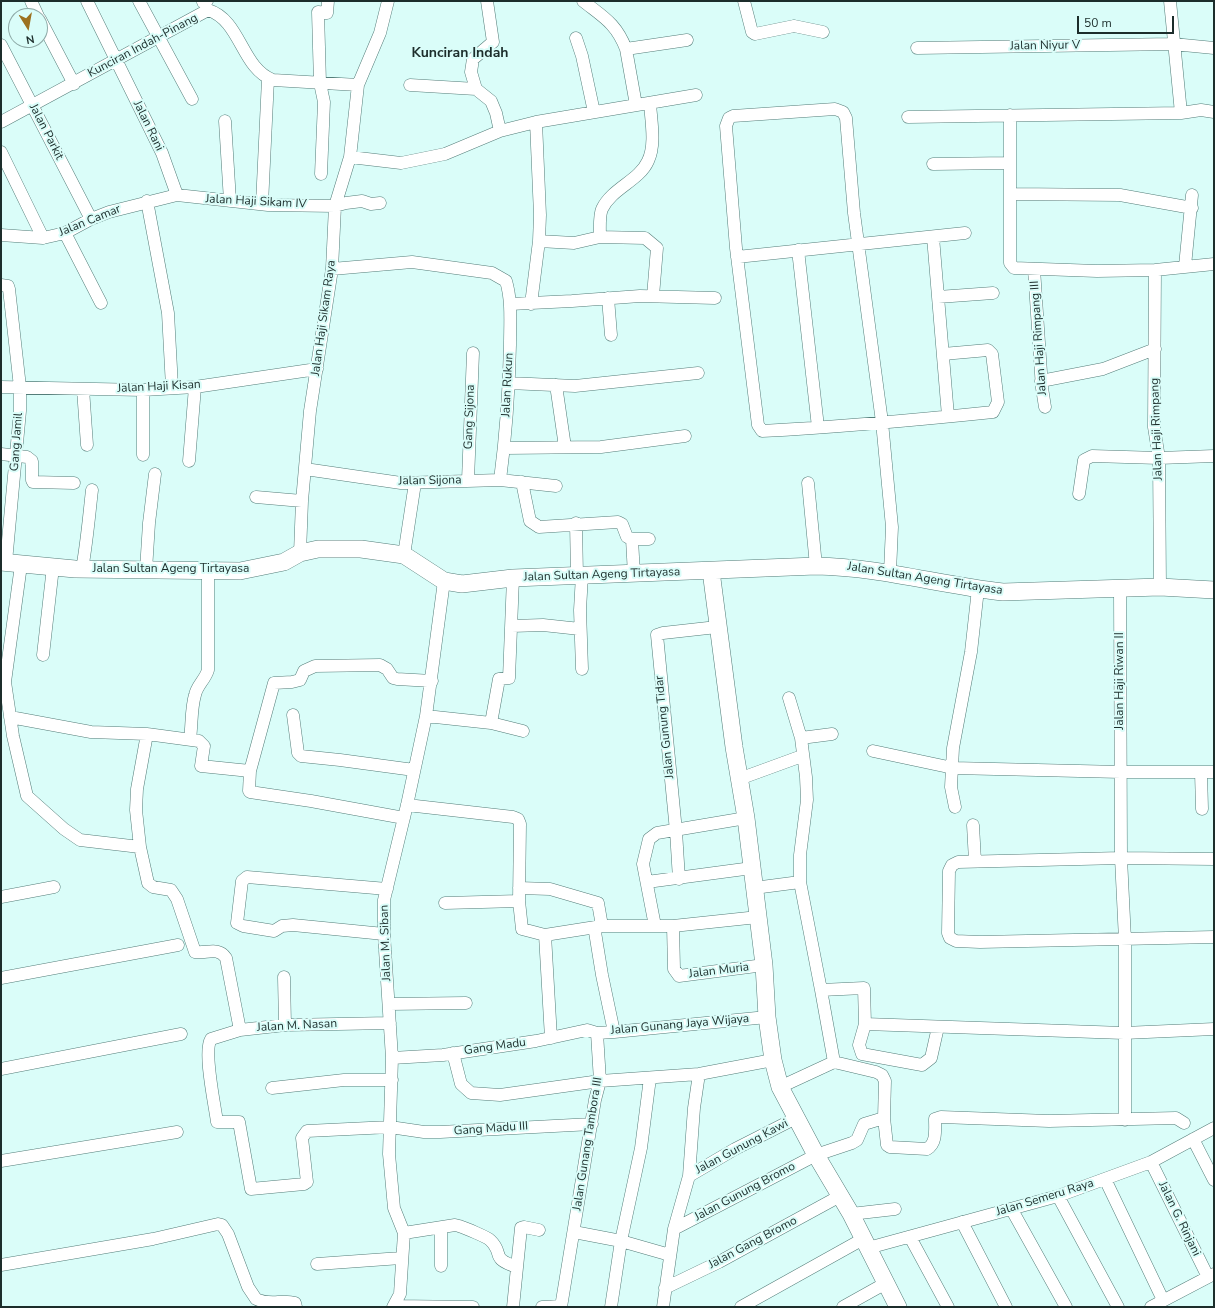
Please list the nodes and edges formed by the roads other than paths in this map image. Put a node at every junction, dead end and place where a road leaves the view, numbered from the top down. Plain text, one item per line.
1 (87, 1) edge
2 (139, 1) edge
3 (328, 1) edge
4 (388, 1) edge
5 (487, 1) edge
6 (582, 1) edge
7 (744, 1) edge
8 (1170, 1) edge
9 (205, 4) edge
10 (823, 32) dead end
11 (48, 34) edge
12 (158, 37) junction
13 (576, 38) dead end
14 (687, 40) dead end
15 (1173, 44) junction
16 (1, 45) edge
17 (917, 48) dead end
18 (1214, 48) edge
19 (626, 49) junction
20 (115, 60) junction
21 (268, 79) junction
22 (320, 83) junction
23 (74, 84) junction
24 (358, 84) junction
25 (410, 85) dead end
26 (476, 89) junction
27 (696, 95) dead end
28 (192, 99) dead end
29 (650, 103) junction
30 (636, 105) junction
31 (33, 106) junction
32 (594, 112) junction
33 (1214, 112) edge
34 (1181, 113) junction
35 (1010, 116) junction
36 (908, 117) dead end
37 (225, 121) dead end
38 (1, 122) edge
39 (536, 122) junction
40 (500, 131) junction
41 (1, 152) edge
42 (350, 158) junction
43 (1009, 162) junction
44 (932, 164) dead end
45 (321, 174) dead end
46 (1011, 194) junction
47 (177, 195) junction
48 (147, 201) junction
49 (230, 202) junction
50 (380, 203) dead end
51 (262, 204) junction
52 (335, 206) junction
53 (91, 219) junction
54 (66, 233) junction
55 (965, 233) dead end
56 (1, 235) edge
57 (600, 237) junction
58 (933, 237) junction
59 (43, 238) junction
60 (539, 241) junction
61 (858, 245) junction
62 (798, 250) junction
63 (737, 257) junction
64 (1214, 264) edge
65 (1185, 266) junction
66 (332, 269) junction
67 (1034, 269) junction
68 (1155, 270) junction
69 (1, 285) edge
70 (993, 293) dead end
71 (653, 296) junction
72 (938, 297) junction
73 (608, 298) junction
74 (715, 298) dead end
75 (101, 303) dead end
76 (510, 304) junction
77 (531, 304) junction
78 (611, 335) dead end
79 (1155, 349) junction
80 (473, 353) dead end
81 (943, 354) junction
82 (317, 369) junction
83 (698, 373) dead end
84 (1041, 381) junction
85 (509, 383) junction
86 (556, 385) junction
87 (195, 386) junction
88 (1, 387) edge
89 (20, 387) junction
90 (172, 387) junction
91 (83, 389) junction
92 (143, 390) junction
93 (1045, 407) dead end
94 (948, 416) junction
95 (882, 422) junction
96 (818, 427) junction
97 (685, 436) dead end
98 (87, 445) dead end
99 (565, 447) junction
100 (504, 448) junction
101 (1, 454) edge
102 (16, 454) junction
103 (143, 455) dead end
104 (1214, 456) edge
105 (1159, 458) junction
106 (189, 461) dead end
107 (305, 469) junction
108 (155, 474) dead end
109 (468, 480) junction
110 (500, 480) junction
111 (522, 482) junction
112 (74, 483) dead end
113 (415, 483) junction
114 (808, 483) dead end
115 (556, 486) dead end
116 (92, 490) dead end
117 (1079, 494) dead end
118 (256, 497) dead end
119 (302, 501) junction
120 (576, 524) junction
121 (632, 539) junction
122 (649, 540) dead end
123 (300, 553) junction
124 (404, 555) junction
125 (9, 563) edge
126 (816, 566) junction
127 (53, 567) junction
128 (82, 569) junction
129 (146, 570) junction
130 (711, 570) junction
131 (208, 571) junction
132 (890, 572) junction
133 (634, 575) junction
134 (579, 576) junction
135 (513, 578) junction
136 (444, 581) junction
137 (1160, 588) junction
138 (978, 589) junction
139 (1120, 589) junction
140 (1214, 590) edge
141 (512, 626) junction
142 (717, 627) junction
143 (580, 629) junction
144 (43, 655) dead end
145 (4, 666) edge
146 (582, 669) dead end
147 (432, 681) junction
148 (3, 682) edge
149 (789, 698) dead end
150 (293, 715) dead end
151 (426, 716) junction
152 (10, 717) junction
153 (491, 723) junction
154 (523, 731) dead end
155 (147, 734) junction
156 (832, 734) dead end
157 (801, 738) junction
158 (190, 739) junction
159 (873, 751) dead end
160 (802, 756) junction
161 (953, 768) junction
162 (414, 770) junction
163 (250, 771) junction
164 (1121, 772) junction
165 (1201, 772) junction
166 (1214, 772) edge
167 (739, 779) junction
168 (408, 806) junction
169 (955, 807) dead end
170 (1202, 809) dead end
171 (404, 818) junction
172 (746, 818) junction
173 (974, 825) dead end
174 (676, 831) junction
175 (140, 847) junction
176 (1121, 858) junction
177 (1214, 859) edge
178 (975, 861) junction
179 (752, 868) junction
180 (679, 879) junction
181 (647, 882) junction
182 (800, 882) junction
183 (54, 887) dead end
184 (519, 888) junction
185 (754, 888) junction
186 (387, 889) junction
187 (1, 896) edge
188 (519, 901) junction
189 (445, 903) dead end
190 (758, 917) junction
191 (655, 926) junction
192 (674, 926) junction
193 (599, 927) junction
194 (384, 934) junction
195 (545, 935) junction
196 (1214, 937) edge
197 (1125, 940) junction
198 (178, 945) dead end
199 (764, 965) junction
200 (284, 977) dead end
201 (1, 978) edge
202 (822, 990) junction
203 (466, 1003) dead end
204 (389, 1004) junction
205 (765, 1018) junction
206 (390, 1023) junction
207 (865, 1024) junction
208 (285, 1025) junction
209 (938, 1027) junction
210 (1214, 1029) edge
211 (240, 1030) junction
212 (614, 1032) junction
213 (596, 1033) junction
214 (1124, 1033) junction
215 (181, 1034) dead end
216 (551, 1038) junction
217 (208, 1044) joint
218 (453, 1053) junction
219 (392, 1058) junction
220 (773, 1060) junction
221 (834, 1062) junction
222 (1, 1069) edge
223 (699, 1074) junction
224 (650, 1078) junction
225 (392, 1080) junction
226 (600, 1081) junction
227 (780, 1087) junction
228 (272, 1088) dead end
229 (796, 1118) junction
230 (884, 1118) junction
231 (1125, 1120) junction
232 (1184, 1123) dead end
233 (592, 1124) junction
234 (390, 1127) junction
235 (1214, 1128) edge
236 (177, 1132) dead end
237 (1193, 1139) junction
238 (816, 1155) junction
239 (1, 1160) edge
240 (1151, 1162) junction
241 (689, 1176) junction
242 (1105, 1179) junction
243 (1214, 1180) edge
244 (840, 1196) junction
245 (1058, 1196) junction
246 (895, 1209) dead end
247 (1012, 1210) junction
248 (851, 1214) junction
249 (962, 1222) junction
250 (441, 1228) junction
251 (674, 1229) junction
252 (539, 1230) dead end
253 (574, 1232) junction
254 (404, 1233) junction
255 (910, 1237) junction
256 (621, 1241) junction
257 (866, 1244) junction
258 (670, 1255) junction
259 (401, 1258) junction
260 (318, 1264) dead end
261 (1, 1265) edge
262 (441, 1266) dead end
263 (518, 1267) junction
264 (1211, 1275) edge
265 (886, 1283) junction
266 (665, 1288) junction
267 (1163, 1300) junction
268 (394, 1306) edge
269 (561, 1306) edge
270 (296, 1307) edge
271 (473, 1307) edge
272 (513, 1307) edge
273 (542, 1307) edge
274 (610, 1307) edge
275 (663, 1307) edge
276 (741, 1307) edge
277 (843, 1307) edge
278 (898, 1307) edge
279 (948, 1307) edge
280 (1006, 1307) edge
281 (1066, 1307) edge
282 (1118, 1307) edge
283 (1151, 1307) edge

1 - 20 street, Jalan Rani
2 - 12 street
3 - 22 street
4 - 24 street, Jalan Haji Sikam Raya
5 - 26 street
6 - 19 street
7 - 10 street
8 - 15 street
9 - 12 street, Kunciran Indah-Pinang
9 - 21 street, Kunciran Indah-Pinang
11 - 23 street
12 - 20 street, Kunciran Indah-Pinang
12 - 28 street
13 - 32 street
14 - 19 street
15 - 17 street, Jalan Niyur V
15 - 18 street, Jalan Niyur V
15 - 34 street
16 - 31 street, Jalan Parkit
19 - 30 street
20 - 23 street, Kunciran Indah-Pinang
20 - 47 street, Jalan Rani
21 - 22 street
21 - 51 street
22 - 24 street
22 - 45 street
23 - 31 street, Kunciran Indah-Pinang
24 - 42 street, Jalan Haji Sikam Raya
25 - 26 street
26 - 40 street
27 - 29 street
29 - 30 street
29 - 57 street
30 - 32 street
31 - 38 street, Kunciran Indah-Pinang
31 - 53 street, Jalan Parkit
32 - 39 street
33 - 34 street
34 - 35 street
35 - 36 street
35 - 43 street
37 - 49 street
39 - 40 street
39 - 60 street
40 - 42 street
41 - 59 street
42 - 52 street, Jalan Haji Sikam Raya
43 - 44 street
43 - 46 street
46 - 65 street
46 - 67 street
47 - 48 street, Jalan Camar
47 - 49 street, Jalan Haji Sikam IV
48 - 53 street, Jalan Camar
48 - 90 street
49 - 51 street, Jalan Haji Sikam IV
50 - 52 street, Jalan Haji Sikam IV
51 - 52 street, Jalan Haji Sikam IV
52 - 66 street, Jalan Haji Sikam Raya
53 - 54 street, Jalan Camar
54 - 59 street, Jalan Camar
54 - 75 street
55 - 58 street
56 - 59 street, Jalan Camar
57 - 60 street
57 - 71 street
58 - 61 street
58 - 72 street
60 - 77 street
61 - 62 street
61 - 63 street
61 - 95 street
62 - 63 street
62 - 96 street
63 - 96 street
64 - 65 street
65 - 68 street
66 - 76 street, Jalan Rukun
66 - 82 street, Jalan Haji Sikam Raya
67 - 68 street
67 - 84 street, Jalan Haji Rimpang III
68 - 79 street, Jalan Haji Rimpang
69 - 89 street, Gang Jamil
70 - 72 street
71 - 73 street
71 - 74 street
72 - 81 street
73 - 77 street
73 - 78 street
76 - 77 street
76 - 85 street, Jalan Rukun
79 - 84 street
79 - 105 street, Jalan Haji Rimpang
80 - 109 street, Gang Sijona
81 - 94 street
81 - 94 street
82 - 87 street, Jalan Haji Kisan
82 - 107 street, Jalan Haji Sikam Raya
83 - 86 street
84 - 93 street, Jalan Haji Rimpang III
85 - 86 street
85 - 100 street, Jalan Rukun
86 - 99 street
87 - 90 street, Jalan Haji Kisan
87 - 106 street
88 - 89 street, Jalan Haji Kisan
89 - 91 street, Jalan Haji Kisan
89 - 102 street, Gang Jamil
90 - 92 street, Jalan Haji Kisan
91 - 92 street, Jalan Haji Kisan
91 - 98 street
92 - 103 street
94 - 95 street
95 - 96 street
95 - 132 street
97 - 99 street
99 - 100 street
100 - 110 street, Jalan Rukun
101 - 102 street
102 - 112 street
102 - 125 street, Gang Jamil
104 - 105 street
105 - 117 street
105 - 137 street, Jalan Haji Rimpang
107 - 113 street, Jalan Sijona
107 - 119 street, Jalan Haji Sikam Raya
108 - 129 street
109 - 110 street, Jalan Sijona
109 - 113 street, Jalan Sijona
110 - 111 street, Jalan Sijona
111 - 115 street, Jalan Sijona
111 - 120 street
113 - 124 street
114 - 126 street
116 - 128 street
118 - 119 street
119 - 123 street, Jalan Haji Sikam Raya
120 - 121 street
120 - 134 street
121 - 122 street
121 - 133 street
123 - 124 main road, Jalan Sultan Ageng Tirtayasa
123 - 131 main road, Jalan Sultan Ageng Tirtayasa
124 - 136 main road, Jalan Sultan Ageng Tirtayasa
125 - 127 main road, Jalan Sultan Ageng Tirtayasa
125 - 145 street, Gang Jamil
126 - 130 main road, Jalan Sultan Ageng Tirtayasa
126 - 132 main road, Jalan Sultan Ageng Tirtayasa
127 - 128 main road, Jalan Sultan Ageng Tirtayasa
127 - 144 street
128 - 129 main road, Jalan Sultan Ageng Tirtayasa
129 - 131 main road, Jalan Sultan Ageng Tirtayasa
130 - 133 main road, Jalan Sultan Ageng Tirtayasa
130 - 142 main road
131 - 158 street
132 - 138 main road, Jalan Sultan Ageng Tirtayasa
133 - 134 main road, Jalan Sultan Ageng Tirtayasa
134 - 135 main road, Jalan Sultan Ageng Tirtayasa
134 - 143 street
135 - 136 main road, Jalan Sultan Ageng Tirtayasa
135 - 141 street
136 - 147 street, Jalan M. Siban
137 - 139 main road, Jalan Sultan Ageng Tirtayasa
137 - 140 main road, Jalan Sultan Ageng Tirtayasa
138 - 139 main road, Jalan Sultan Ageng Tirtayasa
138 - 161 street
139 - 164 street, Jalan Haji Riwan II
141 - 143 street
141 - 153 street
142 - 167 main road
142 - 174 street, Jalan Gunung Tidar
143 - 146 street
145 - 148 street, Gang Jamil
147 - 151 street, Jalan M. Siban
147 - 163 street
148 - 152 street, Gang Jamil
149 - 157 street
150 - 162 street
151 - 153 street
151 - 162 street, Jalan M. Siban
152 - 155 street
152 - 175 street, Gang Jamil
153 - 154 street
155 - 158 street
155 - 175 street
156 - 157 street
157 - 160 street
158 - 163 street
159 - 161 street
160 - 167 street
160 - 182 street
161 - 164 street
161 - 169 street
162 - 168 street, Jalan M. Siban
163 - 171 street
164 - 165 street
164 - 176 street, Jalan Haji Riwan II
165 - 166 street
165 - 170 street
167 - 172 main road
168 - 171 street, Jalan M. Siban
168 - 184 street
171 - 186 street, Jalan M. Siban
172 - 174 street
172 - 179 main road
173 - 178 street
174 - 180 street, Jalan Gunung Tidar
174 - 181 street
175 - 211 street
176 - 177 street
176 - 178 street
176 - 197 street, Jalan Haji Riwan II
178 - 197 street
179 - 180 street
179 - 185 main road
180 - 181 street
181 - 191 street
182 - 185 street
182 - 202 street
183 - 187 street
184 - 188 street
184 - 193 street
185 - 190 main road
186 - 194 street, Jalan M. Siban
186 - 194 street
188 - 189 street
188 - 195 street
190 - 192 street
190 - 199 main road
191 - 192 street
191 - 193 street
192 - 199 street, Jalan Muria
193 - 195 street
193 - 212 street
194 - 204 street, Jalan M. Siban
195 - 216 street
196 - 197 street
197 - 214 street, Jalan Haji Riwan II
198 - 201 street
199 - 205 main road
200 - 208 street
202 - 207 street
202 - 221 street
203 - 204 street
204 - 206 street, Jalan M. Siban
205 - 212 street, Jalan Gunang Jaya Wijaya
205 - 220 main road
206 - 208 street, Jalan M. Nasan
206 - 219 street, Jalan M. Siban
207 - 209 street
207 - 209 street
208 - 211 street, Jalan M. Nasan
209 - 214 street
210 - 214 street
211 - 217 street, Jalan M. Nasan
212 - 213 street, Jalan Gunang Jaya Wijaya
213 - 216 street, Gang Madu
213 - 226 street, Jalan Gunang Tambora III
214 - 231 street, Jalan Haji Riwan II
215 - 222 street
216 - 218 street, Gang Madu
217 - 234 street, Gang Madu III
218 - 219 street, Gang Madu
218 - 226 street
219 - 225 street, Jalan M. Siban
220 - 223 street
220 - 227 main road
221 - 227 street
221 - 230 street
223 - 224 street
223 - 241 street
224 - 226 street
224 - 256 street
225 - 228 street
225 - 234 street, Jalan M. Siban
226 - 233 street, Jalan Gunang Tambora III
227 - 229 main road
229 - 238 main road
229 - 241 street, Jalan Gunung Kawi
230 - 231 street
230 - 238 street, Jalan Gunung Bromo
231 - 232 street
233 - 234 street, Gang Madu III
233 - 253 street, Jalan Gunang Tambora III
234 - 254 street, Jalan M. Siban
235 - 237 street, Jalan Semeru Raya
236 - 239 street
237 - 240 street, Jalan Semeru Raya
237 - 243 street
238 - 244 main road
238 - 251 street, Jalan Gunung Bromo
240 - 242 street, Jalan Semeru Raya
240 - 264 street, Jalan G. Rinjani
241 - 251 street
242 - 245 street, Jalan Semeru Raya
242 - 267 street
244 - 248 main road
244 - 266 street, Jalan Gang Bromo
245 - 247 street, Jalan Semeru Raya
245 - 282 street
246 - 248 street
247 - 249 street, Jalan Semeru Raya
247 - 281 street
248 - 257 main road
249 - 255 street, Jalan Semeru Raya
249 - 280 street
250 - 254 street
250 - 262 street
250 - 263 street
251 - 258 street
252 - 263 street
253 - 256 street
253 - 269 street, Jalan Gunang Tambora III
254 - 259 street, Jalan M. Siban
255 - 257 street, Jalan Semeru Raya
255 - 279 street
256 - 258 street
256 - 274 street
257 - 265 main road
257 - 276 street, Jalan Semeru Raya
258 - 266 street
259 - 260 street
259 - 268 street, Jalan M. Siban
261 - 270 street
263 - 272 street
264 - 267 street
265 - 277 street
265 - 278 main road
266 - 275 street
267 - 283 street
268 - 271 street
269 - 273 street

